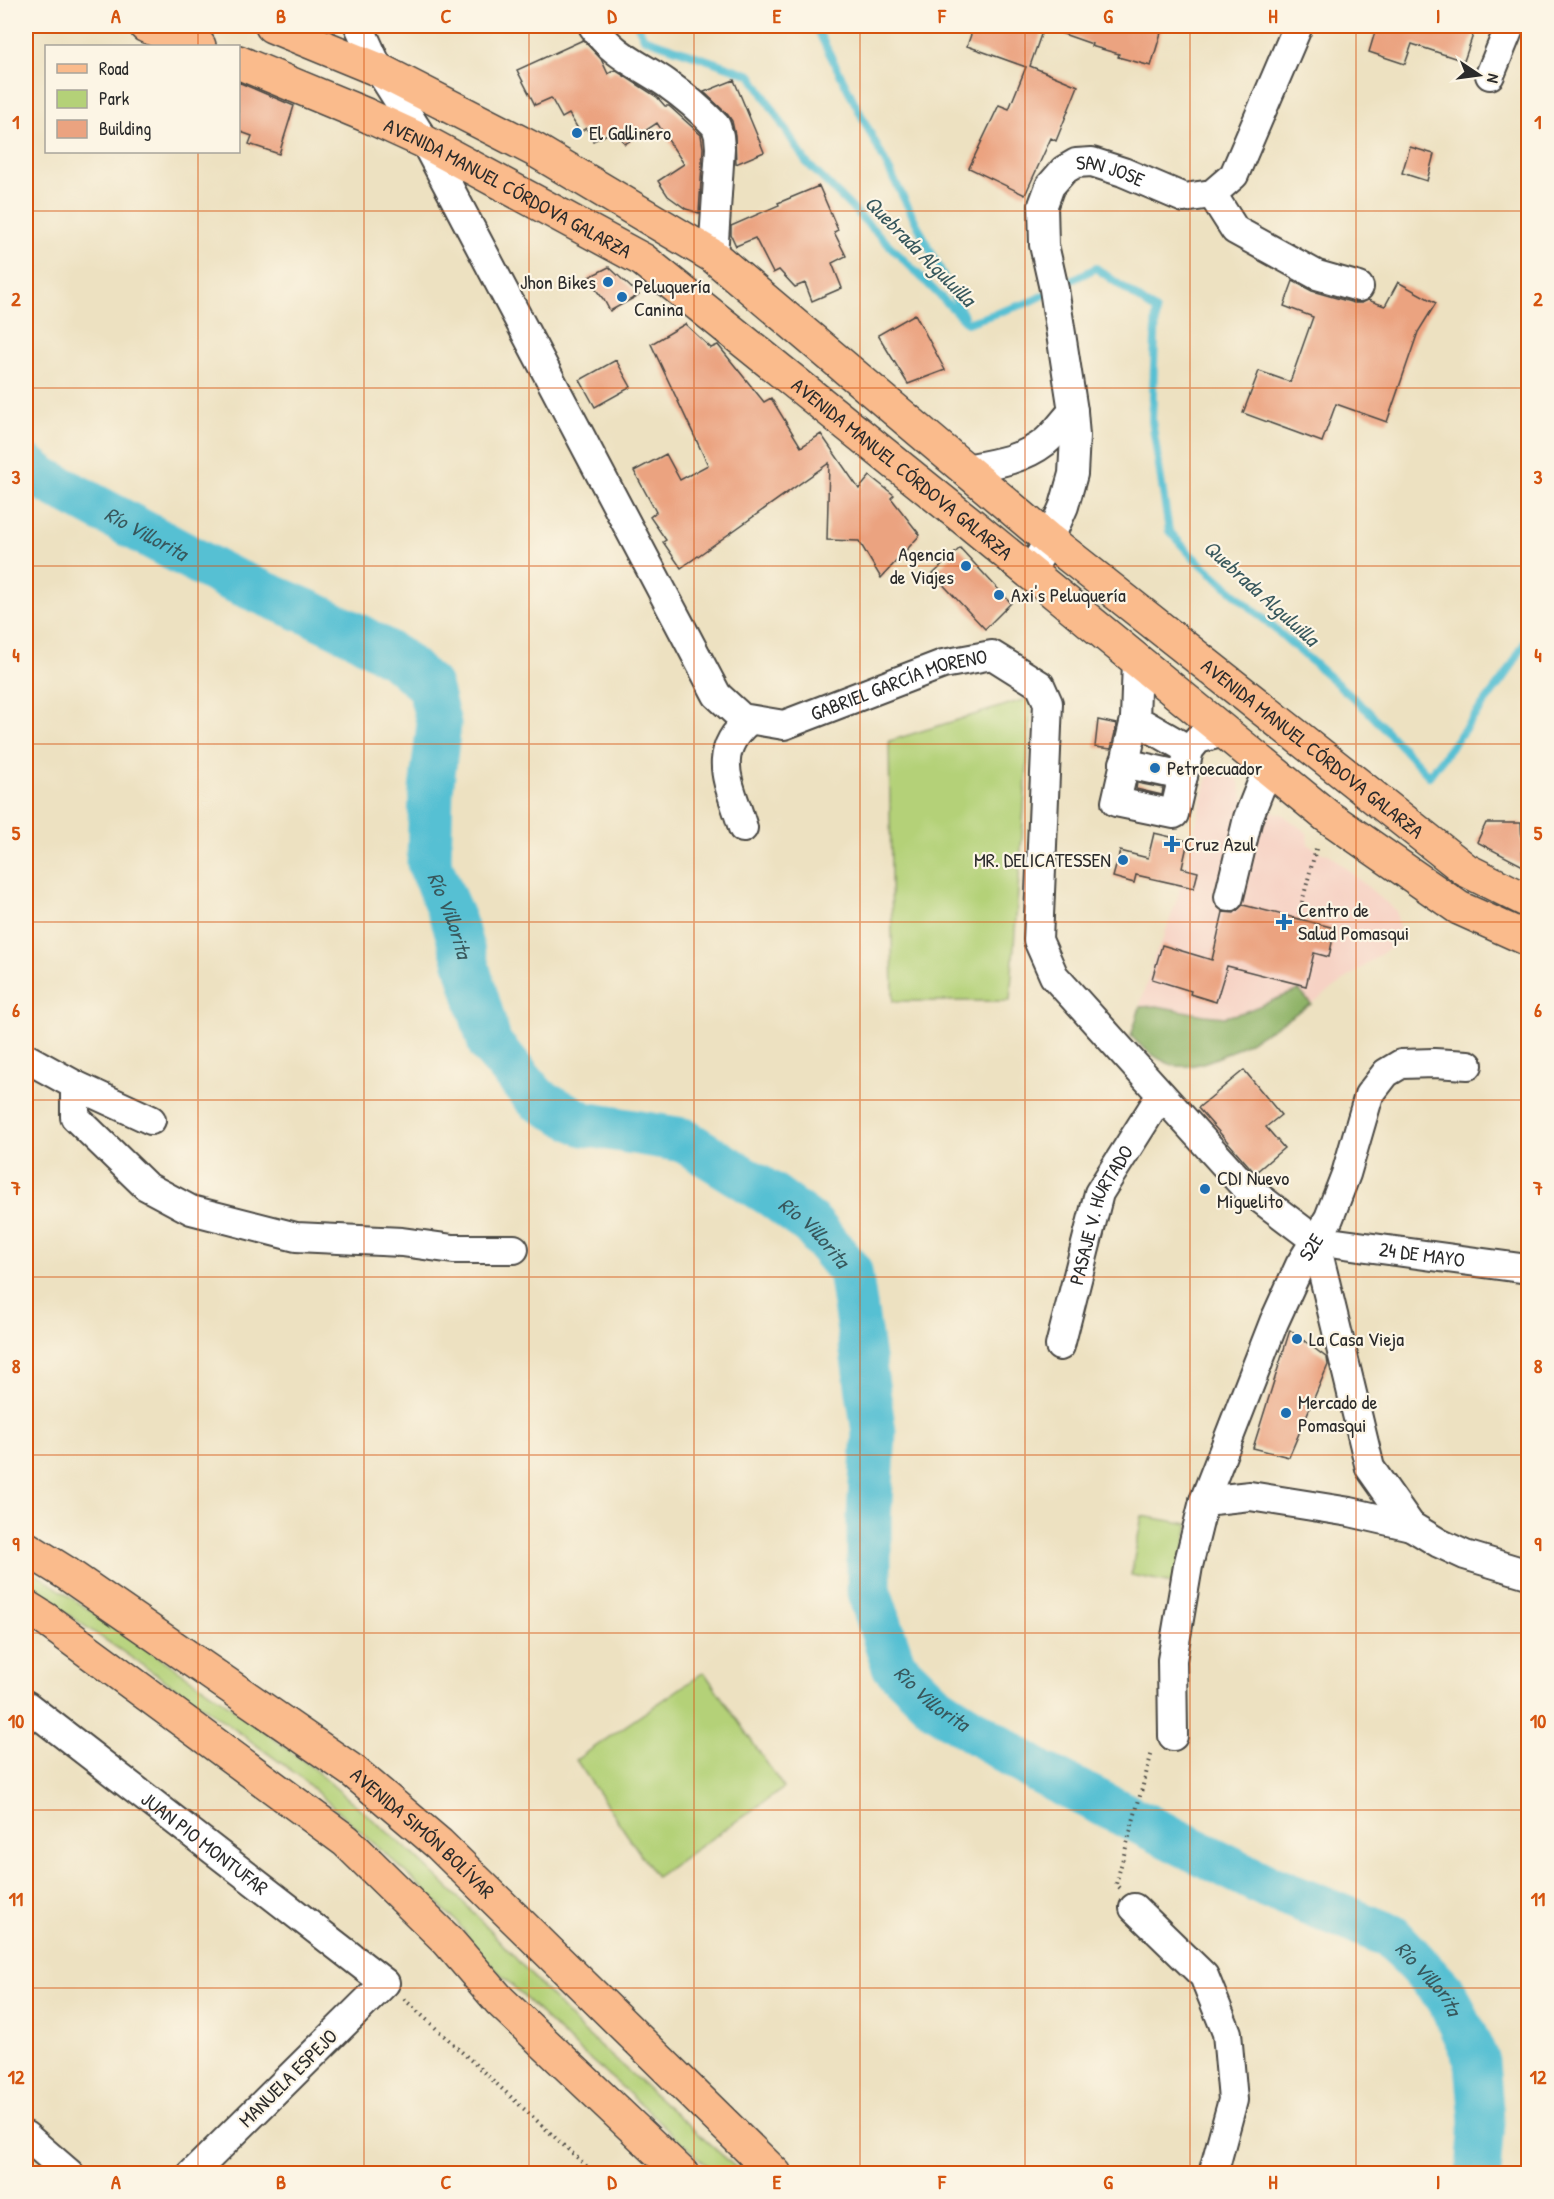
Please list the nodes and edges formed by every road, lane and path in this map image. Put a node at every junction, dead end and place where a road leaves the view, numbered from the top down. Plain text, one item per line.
1 (146, 26) edge
2 (272, 26) edge
3 (359, 26) edge
4 (593, 26) edge
5 (1296, 26) edge
6 (1510, 26) edge
7 (196, 45) edge
8 (240, 63) edge
9 (375, 68) junction
10 (1490, 75) dead end
11 (366, 115) junction
12 (425, 142) junction
13 (1212, 194) junction
14 (713, 256) junction
15 (1359, 287) dead end
16 (1073, 411) junction
17 (965, 469) junction
18 (1049, 540) junction
19 (1030, 573) junction
20 (1151, 621) junction
21 (1132, 657) junction
22 (1240, 691) junction
23 (1135, 719) junction
24 (750, 720) junction
25 (1219, 727) junction
26 (1125, 763) junction
27 (1186, 763) junction
28 (1268, 768) junction
29 (1327, 816) junction
30 (742, 828) dead end
31 (1229, 897) dead end
32 (1528, 901) edge
33 (1299, 914) dead end
34 (1528, 939) edge
35 (26, 1058) edge
36 (1468, 1065) dead end
37 (75, 1085) junction
38 (1161, 1095) junction
39 (151, 1120) dead end
40 (1315, 1240) junction
41 (514, 1249) dead end
42 (1528, 1269) edge
43 (1060, 1346) dead end
44 (1204, 1501) junction
45 (1411, 1526) junction
46 (26, 1548) edge
47 (1528, 1574) edge
48 (26, 1607) edge
49 (26, 1705) edge
50 (1163, 1744) joint
51 (1116, 1884) dead end
52 (1134, 1908) dead end
53 (386, 1983) junction
54 (26, 2136) edge
55 (70, 2174) edge
56 (192, 2174) edge
57 (595, 2174) edge
58 (682, 2174) edge
59 (775, 2174) edge
60 (1213, 2174) edge

1 - 7 main road
2 - 9 main road, AVENIDA MANUEL CÓRDOVA GALARZA
3 - 9 street, GABRIEL GARCÍA MORENO
4 - 14 street
5 - 13 street
6 - 10 street
8 - 11 main road, AVENIDA MANUEL CÓRDOVA GALARZA
9 - 11 main road
9 - 12 street, GABRIEL GARCÍA MORENO
9 - 14 main road, AVENIDA MANUEL CÓRDOVA GALARZA
11 - 12 main road, AVENIDA MANUEL CÓRDOVA GALARZA
12 - 19 main road, AVENIDA MANUEL CÓRDOVA GALARZA
12 - 24 street, GABRIEL GARCÍA MORENO
13 - 15 street
13 - 16 street, SAN JOSE
14 - 17 main road, AVENIDA MANUEL CÓRDOVA GALARZA
16 - 17 street
16 - 18 street, SAN JOSE
17 - 18 main road, AVENIDA MANUEL CÓRDOVA GALARZA
18 - 19 street, SAN JOSE
18 - 20 main road, AVENIDA MANUEL CÓRDOVA GALARZA
19 - 21 main road, AVENIDA MANUEL CÓRDOVA GALARZA
20 - 21 main road
20 - 22 main road, AVENIDA MANUEL CÓRDOVA GALARZA
21 - 23 street
21 - 25 main road, AVENIDA MANUEL CÓRDOVA GALARZA
22 - 25 main road
22 - 32 main road, AVENIDA MANUEL CÓRDOVA GALARZA
23 - 26 street
23 - 27 street
24 - 30 street
24 - 38 street, GABRIEL GARCÍA MORENO
25 - 27 street
25 - 28 main road, AVENIDA MANUEL CÓRDOVA GALARZA
26 - 27 street
26 - 27 street
28 - 29 main road, AVENIDA MANUEL CÓRDOVA GALARZA
28 - 31 street
29 - 33 path
29 - 34 main road, AVENIDA MANUEL CÓRDOVA GALARZA
35 - 37 street
36 - 40 street, S2E
37 - 39 street
37 - 41 street
38 - 40 street, GABRIEL GARCÍA MORENO
38 - 43 street, PASAJE V. HURTADO
40 - 42 street, 24 DE MAYO
40 - 44 street, S2E
40 - 45 street
44 - 45 street
44 - 50 street, S2E
45 - 47 street
46 - 59 main road, AVENIDA SIMÓN BOLÍVAR
48 - 58 main road
49 - 53 street, JUAN PIO MONTUFAR
50 - 51 path
52 - 60 street
53 - 56 street, MANUELA ESPEJO
53 - 57 path
54 - 55 street

